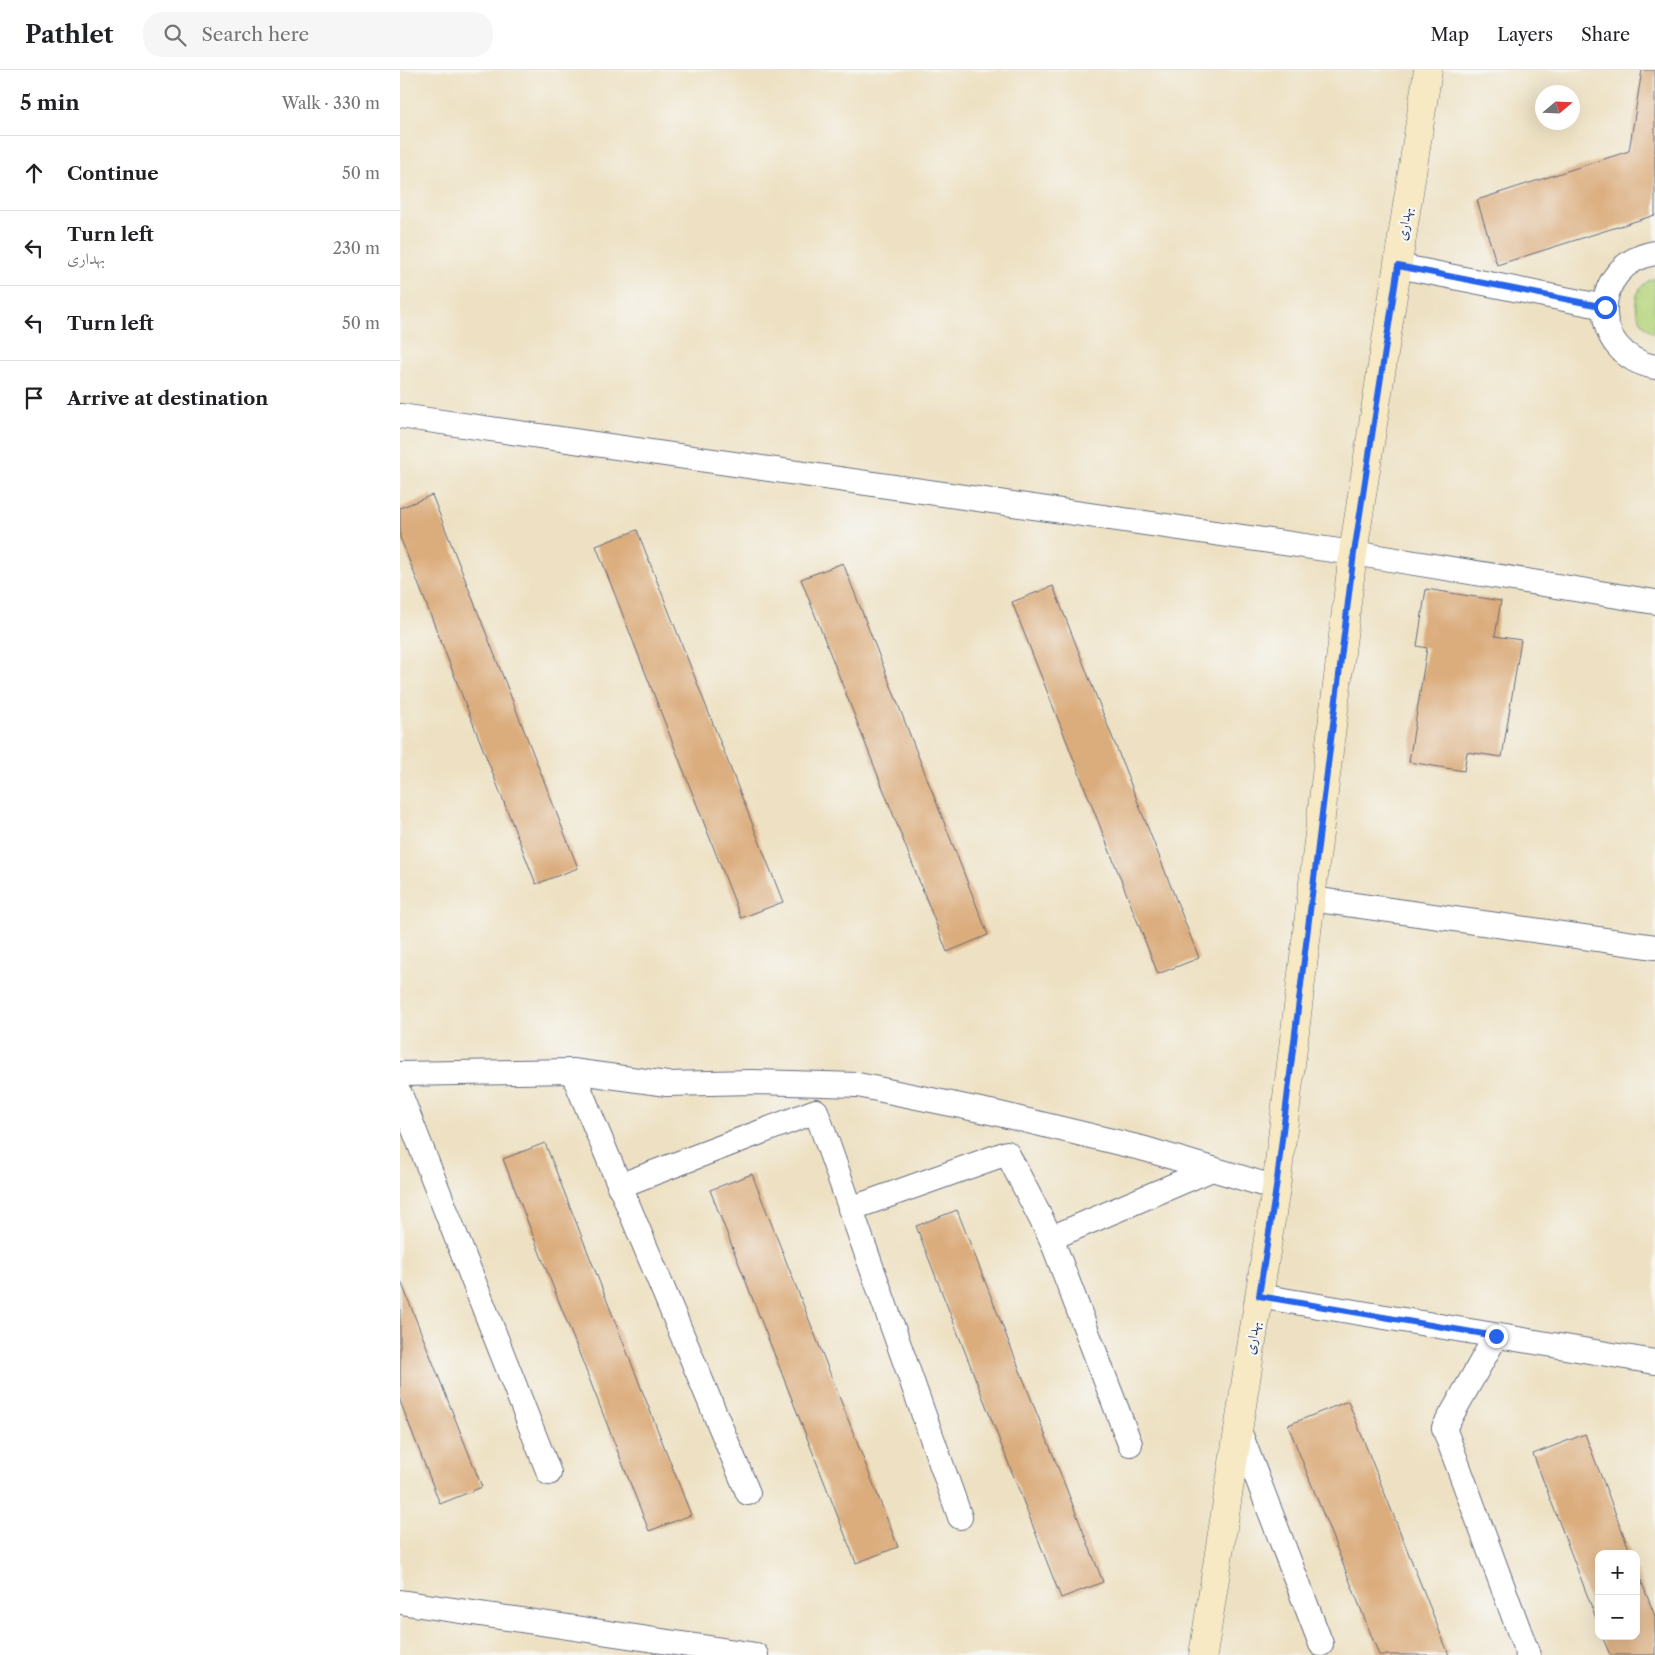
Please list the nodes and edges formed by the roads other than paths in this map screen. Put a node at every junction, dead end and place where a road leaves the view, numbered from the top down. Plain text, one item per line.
1 (1428, 70) edge
2 (1655, 253) edge
3 (1398, 266) junction
4 (1605, 307) junction
5 (1655, 367) edge
6 (400, 416) edge
7 (1354, 553) junction
8 (1655, 602) edge
9 (1311, 899) junction
10 (1655, 947) edge
11 (572, 1071) junction
12 (400, 1074) edge
13 (400, 1094) edge
14 (1212, 1169) junction
15 (619, 1186) junction
16 (1276, 1188) junction
17 (850, 1209) junction
18 (1051, 1238) junction
19 (1259, 1296) junction
20 (1496, 1336) junction
21 (1655, 1362) edge
22 (1238, 1428) junction
23 (1130, 1444) dead end
24 (549, 1473) dead end
25 (748, 1493) dead end
26 (960, 1517) dead end
27 (400, 1602) edge
28 (1321, 1644) dead end
29 (756, 1655) edge
30 (1203, 1655) edge
31 (1528, 1655) edge

1 - 3 street, بهداری
2 - 4 street
3 - 4 street
3 - 7 street, بهداری
4 - 5 street
6 - 7 street
7 - 8 street
7 - 9 street, بهداری
9 - 10 street
9 - 16 street, بهداری
11 - 12 street
11 - 14 street
11 - 15 street
13 - 24 street
14 - 16 street
14 - 18 street
15 - 17 street
15 - 25 street
16 - 19 street, بهداری
17 - 18 street
17 - 26 street
18 - 23 street
19 - 20 street
19 - 22 street, بهداری
20 - 21 street
20 - 31 street
22 - 28 street
22 - 30 street, بهداری
27 - 29 street

